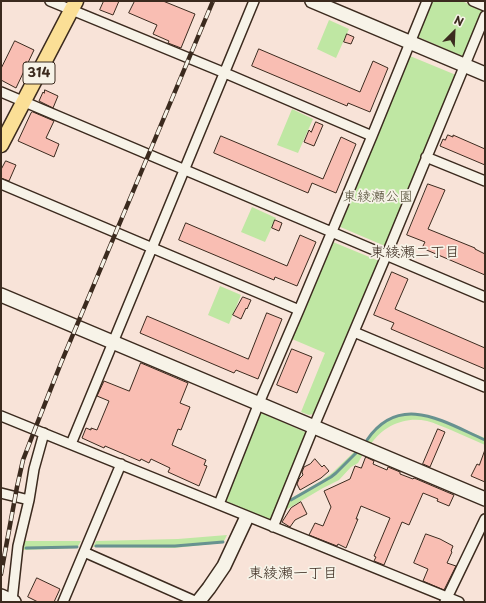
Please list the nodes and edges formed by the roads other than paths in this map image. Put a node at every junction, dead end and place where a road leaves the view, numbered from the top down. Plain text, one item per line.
1 (50, 1) edge
2 (254, 1) edge
3 (312, 1) edge
4 (427, 1) edge
5 (473, 1) edge
6 (74, 5) edge
7 (485, 6) edge
8 (485, 16) edge
9 (410, 42) junction
10 (464, 65) junction
11 (225, 73) junction
12 (485, 74) edge
13 (1, 92) edge
14 (24, 102) junction
15 (372, 136) junction
16 (1, 145) edge
17 (426, 157) junction
18 (184, 170) junction
19 (485, 181) edge
20 (1, 184) edge
21 (332, 232) junction
22 (152, 247) junction
23 (386, 256) junction
24 (1, 295) edge
25 (485, 297) edge
26 (300, 310) junction
27 (354, 332) junction
28 (113, 341) junction
29 (485, 387) edge
30 (259, 403) junction
31 (1, 416) edge
32 (314, 426) junction
33 (44, 433) junction
34 (71, 444) junction
35 (121, 464) junction
36 (1, 493) edge
37 (485, 499) edge
38 (29, 500) junction
39 (219, 504) junction
40 (246, 517) junction
41 (485, 519) edge
42 (273, 527) junction
43 (84, 552) junction
44 (9, 600) edge
45 (446, 600) edge
46 (63, 602) edge
47 (198, 602) edge
48 (459, 602) edge

1 - 6 street
2 - 11 street
3 - 9 street
4 - 9 street
5 - 7 street
6 - 11 street
6 - 14 main road, 314
8 - 10 street
9 - 10 street
9 - 15 street
10 - 12 street
10 - 17 street
11 - 15 street
11 - 18 street
13 - 14 street
14 - 16 main road, 314
14 - 18 street
15 - 21 street
17 - 19 street
17 - 23 street
18 - 21 street
18 - 22 street
20 - 22 street
21 - 23 street
21 - 26 street
22 - 26 street
22 - 28 street
23 - 25 street
23 - 27 street
24 - 28 street
26 - 30 street
27 - 29 street
27 - 32 street
28 - 30 street
28 - 34 street
30 - 32 street
30 - 39 street
31 - 33 street
32 - 37 street
32 - 42 street
33 - 34 street
33 - 38 street
34 - 35 street
35 - 39 street
35 - 43 street
36 - 38 street
38 - 44 street
39 - 40 street
40 - 42 street
40 - 47 street
41 - 45 street
42 - 45 street
43 - 46 street
43 - 47 street
45 - 48 street

